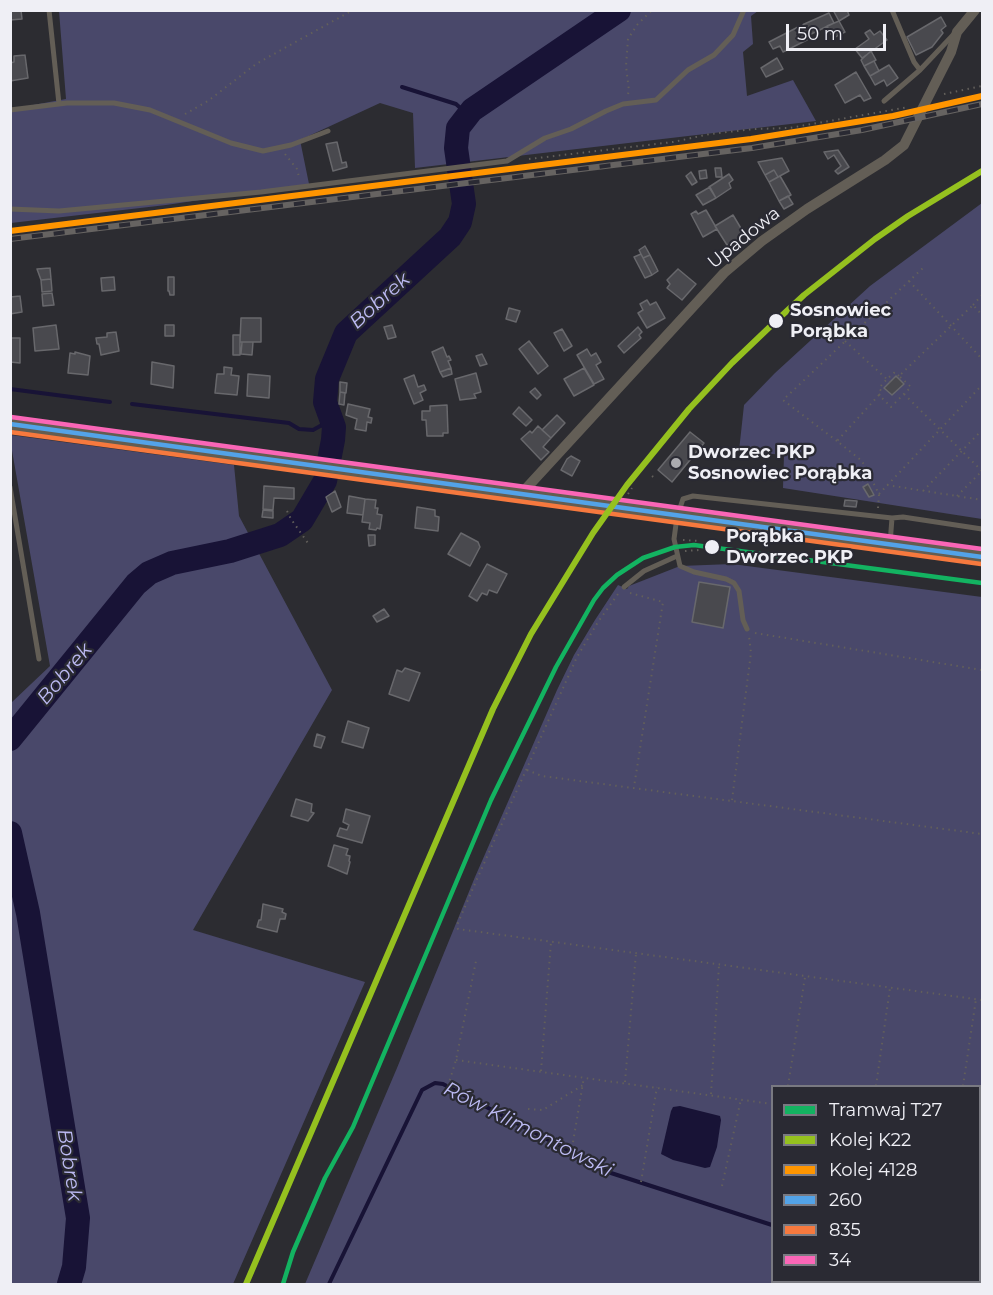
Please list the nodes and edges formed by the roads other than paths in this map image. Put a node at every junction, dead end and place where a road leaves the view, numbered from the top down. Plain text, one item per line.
1 (49, 10) edge
2 (744, 10) edge
3 (892, 10) edge
4 (975, 10) edge
5 (957, 32) junction
6 (920, 70) junction
7 (884, 101) dead end
8 (59, 104) junction
9 (10, 110) edge
10 (328, 131) dead end
11 (10, 209) edge
12 (10, 424) edge
13 (10, 487) edge
14 (521, 494) junction
15 (677, 517) junction
16 (892, 518) junction
17 (982, 529) edge
18 (890, 545) junction
19 (677, 556) junction
20 (982, 557) edge
21 (624, 587) dead end
22 (747, 629) road end
23 (39, 659) dead end

1 - 8 lane
2 - 11 lane
3 - 6 lane
4 - 5 street, Upadowa
5 - 6 lane
5 - 14 street, Upadowa
6 - 7 lane
8 - 9 lane
8 - 10 lane
12 - 14 street
13 - 23 lane
14 - 15 street
15 - 16 lane
15 - 18 street
15 - 19 lane
16 - 17 lane
16 - 18 lane
18 - 20 street
19 - 21 lane
19 - 22 lane

